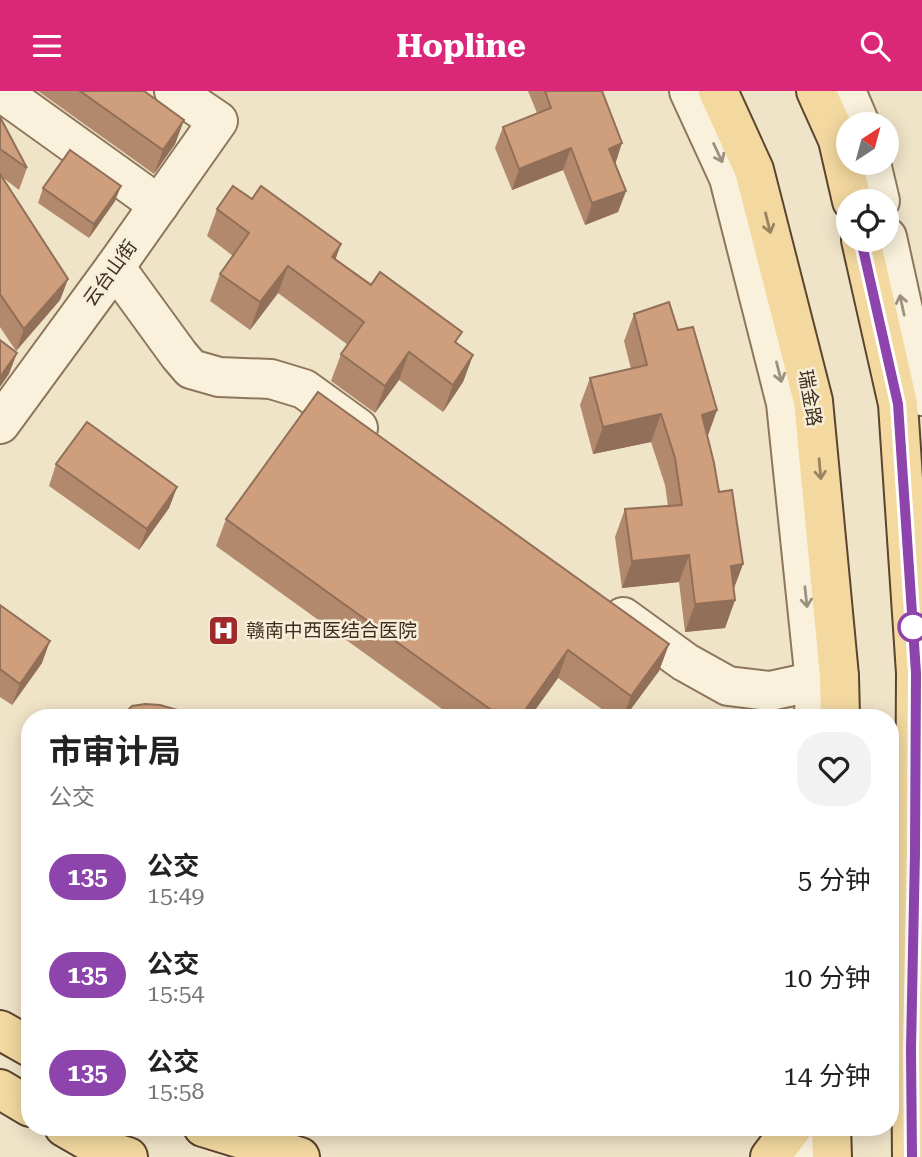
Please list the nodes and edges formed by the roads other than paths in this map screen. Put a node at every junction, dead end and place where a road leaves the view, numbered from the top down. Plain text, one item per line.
1 (0, 91) edge
2 (174, 91) edge
3 (689, 91) edge
4 (718, 91) edge
5 (816, 91) edge
6 (846, 91) edge
7 (855, 112) edge
8 (849, 189) edge
9 (159, 205) junction
10 (864, 252) edge
11 (890, 252) edge
12 (115, 267) junction
13 (922, 396) edge
14 (0, 424) edge
15 (383, 445) edge
16 (596, 597) edge
17 (823, 692) edge
18 (834, 709) edge
19 (0, 1030) edge
20 (21, 1042) edge
21 (911, 1049) junction
22 (0, 1089) edge
23 (922, 1095) edge
24 (21, 1102) edge
25 (85, 1136) edge
26 (232, 1136) edge
27 (786, 1136) edge
28 (807, 1136) edge
29 (831, 1136) edge
30 (110, 1147) edge
31 (300, 1157) edge
32 (770, 1157) edge
33 (808, 1157) edge
34 (832, 1157) edge
35 (912, 1157) edge

1 - 9 street
2 - 9 street, 云台山街
3 -> 17 street
4 -> 17 main road, 瑞金路
5 - 8 main road
6 - 7 street
9 - 12 street, 云台山街
10 - 21 main road
13 -> 11 street
12 - 14 street, 云台山街
12 - 15 street
16 - 17 street
17 - 18 main road, 瑞金路
19 - 20 main road
21 - 23 main road
21 - 35 main road
22 - 24 main road
25 - 30 main road
26 - 31 main road
27 - 32 main road
28 - 33 street
29 - 34 main road

